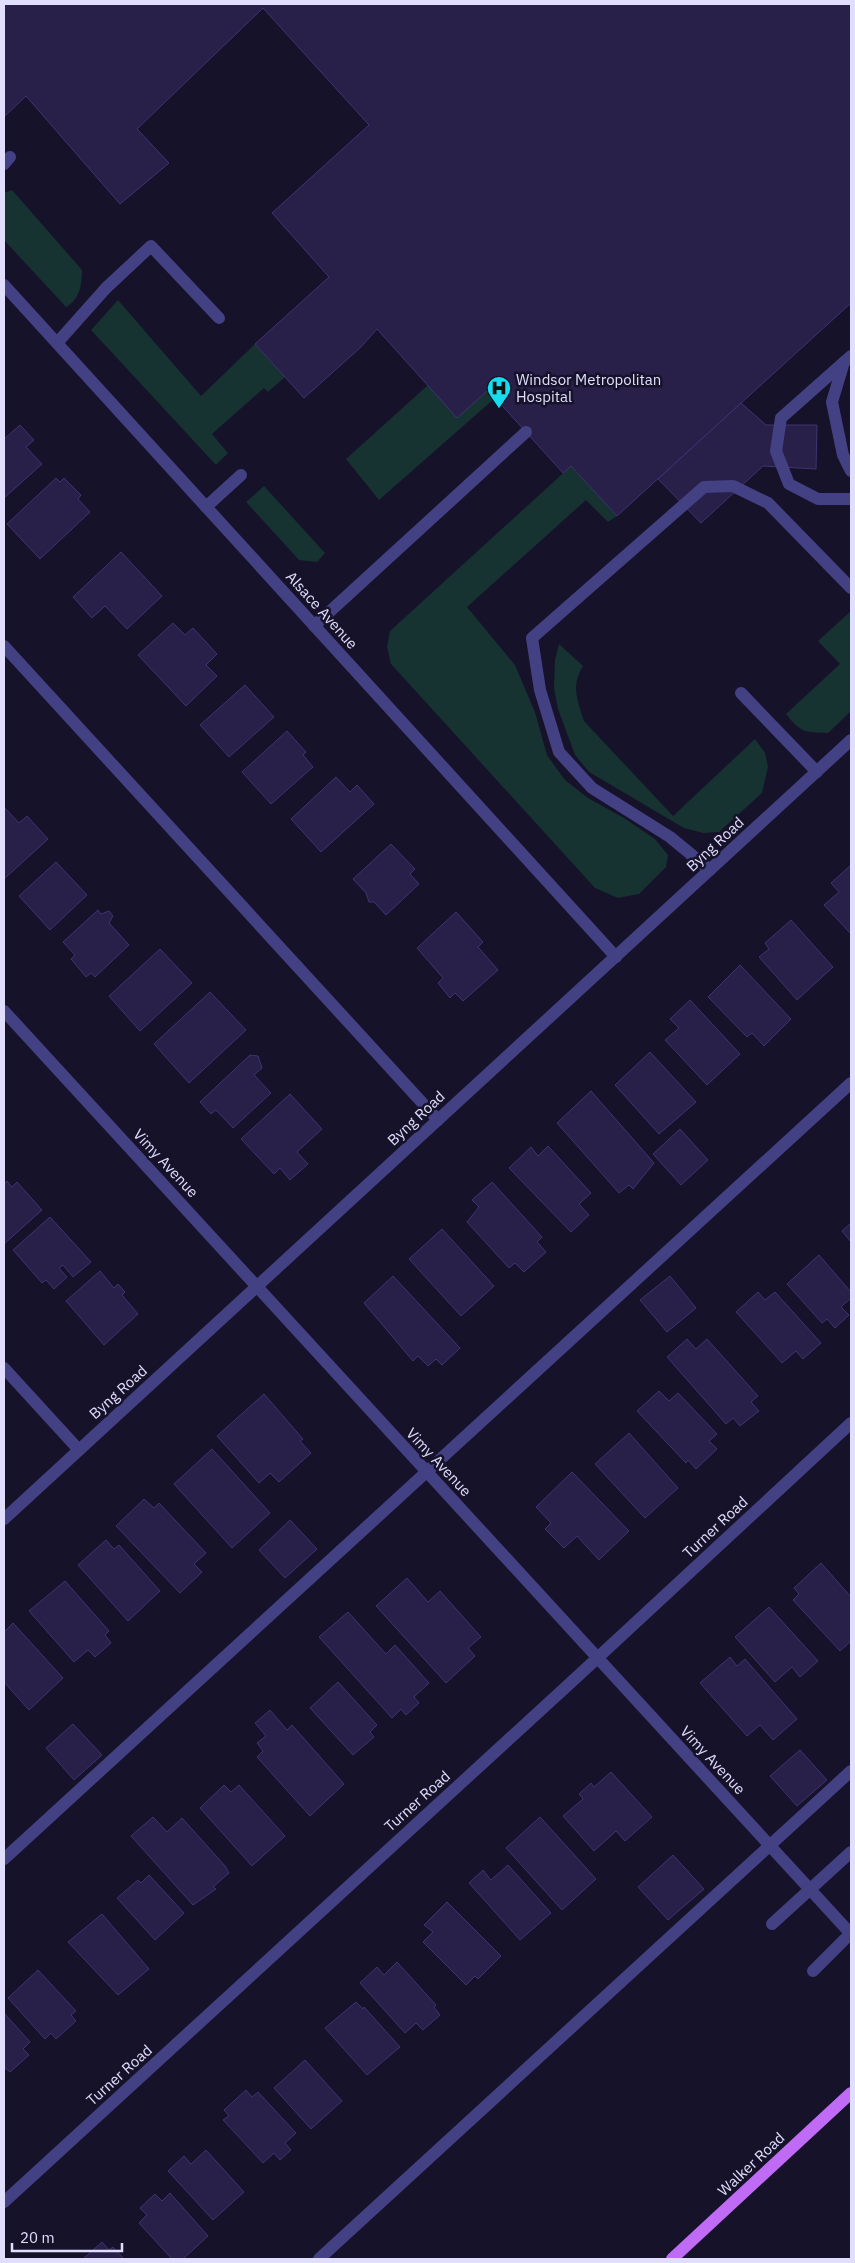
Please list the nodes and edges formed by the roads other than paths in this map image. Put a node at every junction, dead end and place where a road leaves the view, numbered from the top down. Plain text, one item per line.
1 (4, 284) edge
2 (219, 318) dead end
3 (57, 343) junction
4 (848, 359) edge
5 (526, 432) dead end
6 (851, 471) edge
7 (241, 475) dead end
8 (851, 500) edge
9 (206, 507) junction
10 (851, 588) edge
11 (314, 626) junction
12 (4, 646) edge
13 (741, 693) dead end
14 (851, 740) edge
15 (817, 772) junction
16 (710, 870) junction
17 (616, 957) junction
18 (4, 1011) edge
19 (851, 1083) edge
20 (438, 1120) junction
21 (257, 1287) junction
22 (4, 1368) edge
23 (851, 1423) edge
24 (79, 1450) junction
25 (426, 1472) junction
26 (4, 1519) edge
27 (598, 1658) junction
28 (851, 1771) edge
29 (770, 1846) junction
30 (851, 1852) edge
31 (4, 1858) edge
32 (809, 1888) junction
33 (772, 1924) dead end
34 (851, 1934) edge
35 (813, 1971) dead end
36 (851, 2093) edge
37 (4, 2202) edge
38 (320, 2259) edge
39 (672, 2259) edge

1 - 3 street, Alsace Avenue
2 - 3 street
3 - 9 street, Alsace Avenue
4 - 6 street
4 - 8 street
5 - 11 street
7 - 9 street
9 - 11 street, Alsace Avenue
10 - 16 street
11 - 17 street, Alsace Avenue
12 - 20 street
13 - 15 street
14 - 15 street, Byng Road
15 - 16 street, Byng Road
16 - 17 street, Byng Road
17 - 20 street, Byng Road
18 - 21 street, Vimy Avenue
19 - 25 street
20 - 21 street, Byng Road
21 - 24 street, Byng Road
21 - 25 street, Vimy Avenue
22 - 24 street
23 - 27 street, Turner Road
24 - 26 street, Byng Road
25 - 27 street, Vimy Avenue
25 - 31 street
27 - 29 street, Vimy Avenue
27 - 37 street, Turner Road
28 - 29 street
29 - 32 street, Vimy Avenue
29 - 38 street
30 - 32 street
32 - 33 street
32 - 34 street, Vimy Avenue
34 - 35 street
36 - 39 main road, Walker Road

